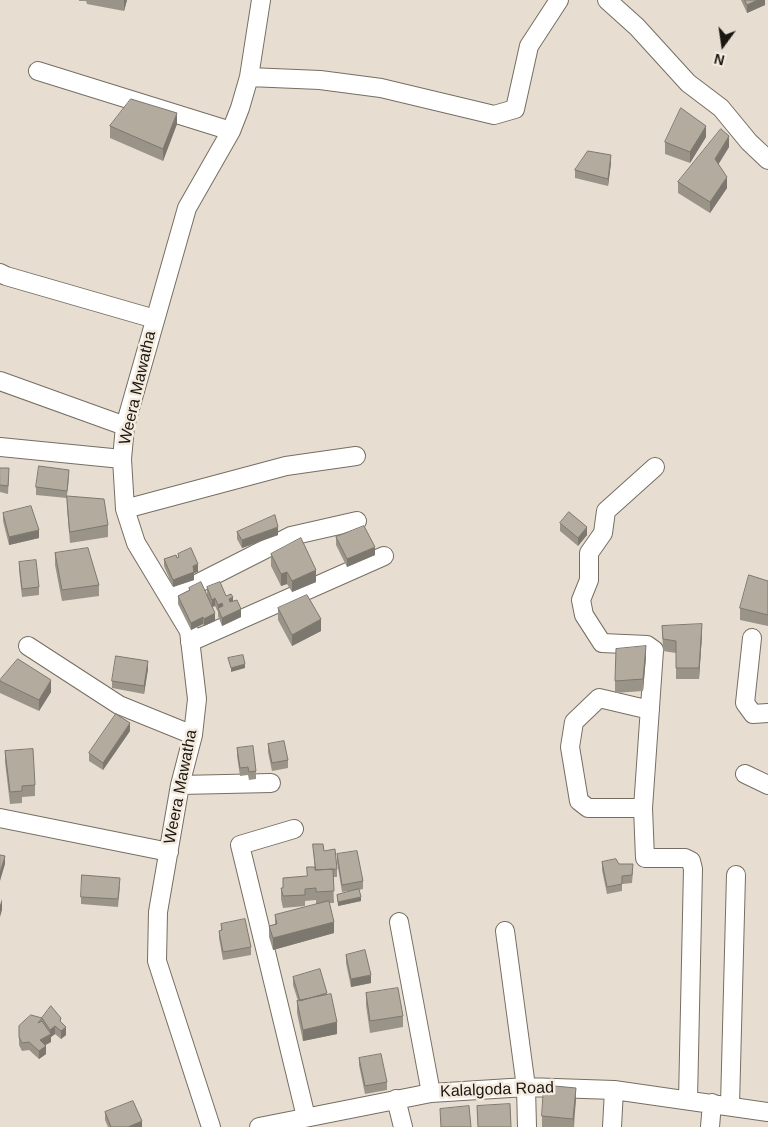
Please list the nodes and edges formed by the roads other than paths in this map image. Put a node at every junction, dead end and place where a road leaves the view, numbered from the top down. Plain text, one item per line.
1 (261, 0) edge
2 (559, 0) edge
3 (607, 0) edge
4 (38, 71) dead end
5 (249, 77) junction
6 (232, 131) junction
7 (768, 160) edge
8 (0, 273) edge
9 (154, 319) junction
10 (0, 381) edge
11 (125, 426) junction
12 (0, 447) edge
13 (356, 456) dead end
14 (122, 459) junction
15 (655, 466) dead end
16 (125, 509) junction
17 (357, 520) dead end
18 (384, 556) dead end
19 (169, 598) junction
20 (752, 638) dead end
21 (190, 642) junction
22 (28, 646) dead end
23 (650, 710) junction
24 (768, 713) edge
25 (193, 735) junction
26 (745, 774) dead end
27 (271, 783) dead end
28 (768, 784) edge
29 (180, 785) junction
30 (643, 808) junction
31 (0, 818) edge
32 (294, 829) dead end
33 (168, 852) junction
34 (736, 875) dead end
35 (399, 922) dead end
36 (505, 931) dead end
37 (526, 1087) junction
38 (614, 1090) junction
39 (431, 1092) junction
40 (396, 1099) junction
41 (688, 1100) junction
42 (712, 1103) junction
43 (730, 1106) junction
44 (768, 1112) edge
45 (306, 1117) junction
46 (211, 1127) edge
47 (259, 1127) edge
48 (403, 1127) edge
49 (526, 1127) edge
50 (612, 1127) edge
51 (710, 1127) edge

1 - 5 street, Weera Mawatha
2 - 5 street
3 - 7 street
4 - 6 street
5 - 6 street, Weera Mawatha
6 - 9 street, Weera Mawatha
8 - 9 street
9 - 11 street, Weera Mawatha
10 - 11 street
11 - 14 street, Weera Mawatha
12 - 14 street
13 - 16 street
14 - 16 street, Weera Mawatha
15 - 23 street
16 - 19 street, Weera Mawatha
17 - 19 street
18 - 21 street
19 - 21 street, Weera Mawatha
20 - 24 street
21 - 25 street, Weera Mawatha
22 - 25 street
23 - 30 street
23 - 30 street
25 - 29 street, Weera Mawatha
26 - 28 street
27 - 29 street
29 - 33 street, Weera Mawatha
30 - 41 street
31 - 33 street
32 - 45 street
33 - 46 street, Weera Mawatha
34 - 43 street
35 - 39 street
36 - 37 street
37 - 38 street, Kalalgoda Road
37 - 39 street, Kalalgoda Road
37 - 49 street
38 - 41 street, Kalalgoda Road
38 - 50 street
39 - 40 street, Kalalgoda Road
40 - 45 street, Kalalgoda Road
40 - 48 street
41 - 42 street, Kalalgoda Road
42 - 43 street, Kalalgoda Road
42 - 51 street
43 - 44 street, Kalalgoda Road
45 - 47 street, Kalalgoda Road

